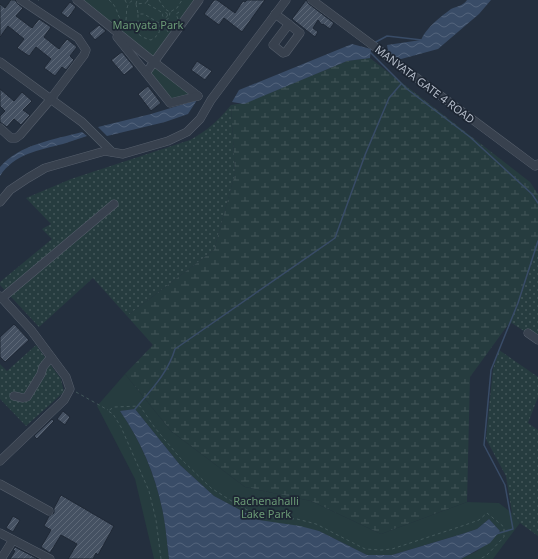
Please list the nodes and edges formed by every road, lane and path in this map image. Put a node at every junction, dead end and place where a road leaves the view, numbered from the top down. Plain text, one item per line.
1 (21, 0) edge
2 (77, 0) edge
3 (109, 0) edge
4 (125, 0) edge
5 (134, 0) edge
6 (137, 0) edge
7 (148, 0) edge
8 (159, 0) edge
9 (182, 0) edge
10 (200, 0) edge
11 (286, 0) edge
12 (312, 0) edge
13 (146, 3) junction
14 (128, 4) junction
15 (136, 4) junction
16 (170, 12) junction
17 (163, 13) junction
18 (182, 13) dead end
19 (138, 14) junction
20 (275, 14) junction
21 (167, 17) junction
22 (178, 19) dead end
23 (126, 20) dead end
24 (159, 23) junction
25 (288, 24) dead end
26 (172, 26) dead end
27 (109, 27) junction
28 (133, 28) junction
29 (168, 33) dead end
30 (0, 62) edge
31 (154, 62) junction
32 (146, 73) junction
33 (50, 100) junction
34 (0, 128) edge
35 (112, 152) junction
36 (538, 164) edge
37 (0, 202) edge
38 (114, 204) dead end
39 (1, 297) edge
40 (528, 334) dead end
41 (538, 340) edge
42 (51, 357) junction
43 (70, 389) junction
44 (14, 396) dead end
45 (108, 411) junction
46 (0, 461) edge
47 (0, 484) edge
48 (49, 511) dead end
49 (0, 533) edge
50 (13, 540) junction
51 (1, 559) edge
52 (50, 559) edge
53 (161, 559) edge
54 (479, 559) edge

1 - 33 street
2 - 27 street
3 - 28 path
4 - 14 path
5 - 14 path
6 - 15 path
7 - 13 path
8 - 16 path
9 - 16 path
10 - 31 street
11 - 20 street
12 - 36 street, MANYATA GATE 4 ROAD
13 - 15 path
13 - 17 path
14 - 23 path
15 - 19 path
16 - 21 path
17 - 21 path
17 - 21 path
18 - 22 path
19 - 24 path
19 - 28 path
20 - 25 street
20 - 35 street
21 - 24 path
24 - 28 path
26 - 29 path
27 - 31 street
27 - 32 street
30 - 33 street
31 - 32 street
31 - 32 street
33 - 34 street
33 - 35 street
35 - 37 street
38 - 39 street
39 - 42 street
40 - 41 street
42 - 43 street
42 - 44 street
43 - 45 path
43 - 46 street
45 - 53 path
45 - 54 path
47 - 48 street
49 - 50 street
50 - 51 street
50 - 52 street

